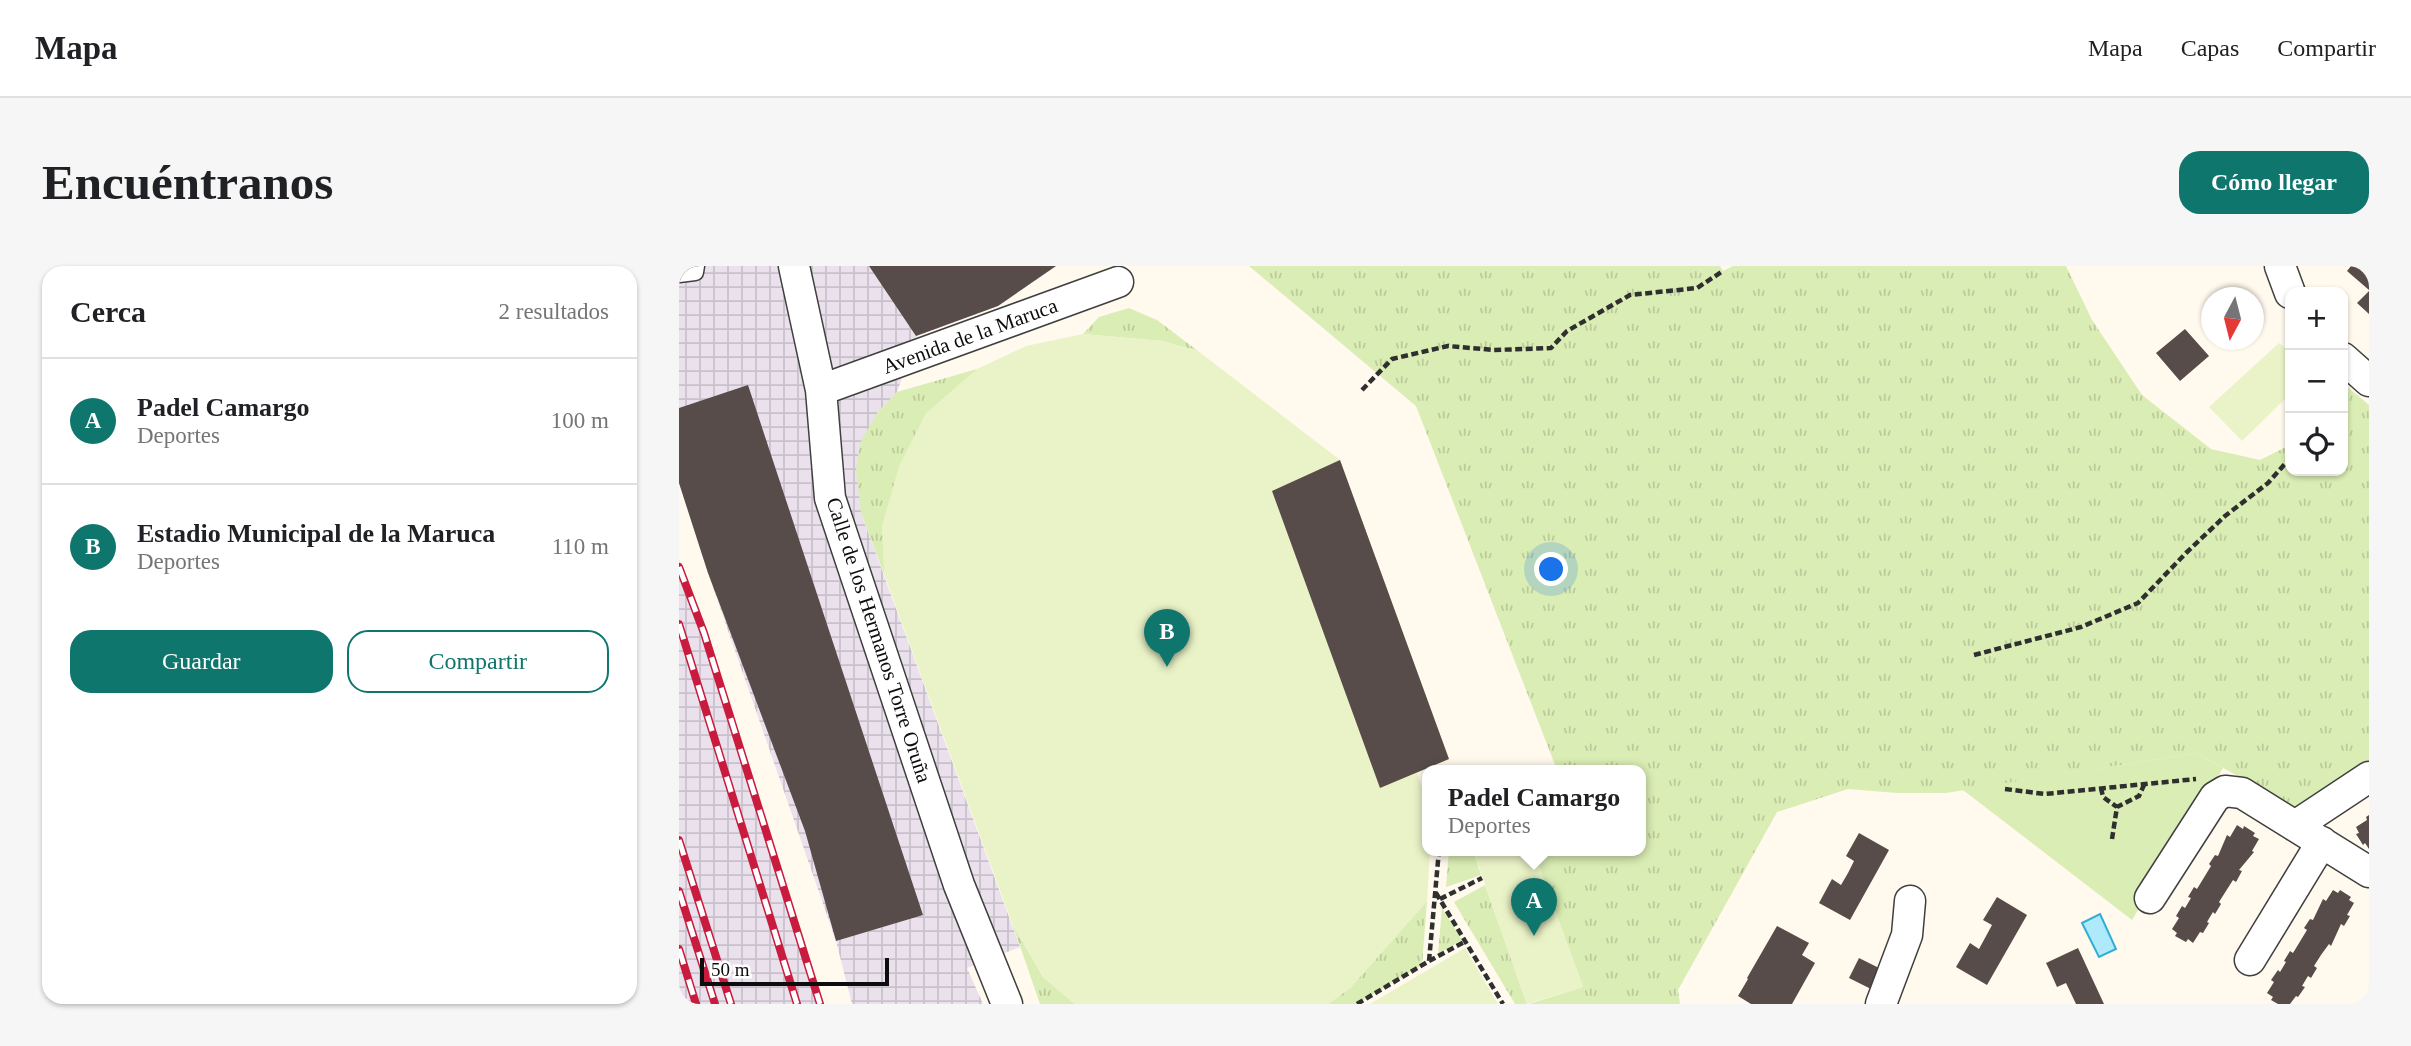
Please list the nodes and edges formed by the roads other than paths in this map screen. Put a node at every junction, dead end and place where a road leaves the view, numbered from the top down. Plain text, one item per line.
1 (696, 266) edge
2 (795, 266) edge
3 (2280, 266) edge
4 (679, 274) edge
5 (1118, 282) dead end
6 (2288, 287) edge
7 (2348, 362) edge
8 (2369, 381) edge
9 (821, 390) junction
10 (2369, 777) edge
11 (2295, 826) junction
12 (2322, 842) junction
13 (2369, 872) edge
14 (2150, 898) dead end
15 (1910, 901) dead end
16 (2250, 960) dead end
17 (1007, 1004) edge
18 (1881, 1004) edge

1 - 4 lane
2 - 9 street, Calle de los Hermanos Torre Oruña
3 - 6 street
5 - 9 street, Avenida de la Maruca
7 - 8 street
9 - 17 street, Calle de los Hermanos Torre Oruña
10 - 11 street
11 - 12 street
11 - 14 street
12 - 13 street
12 - 16 street
15 - 18 street

